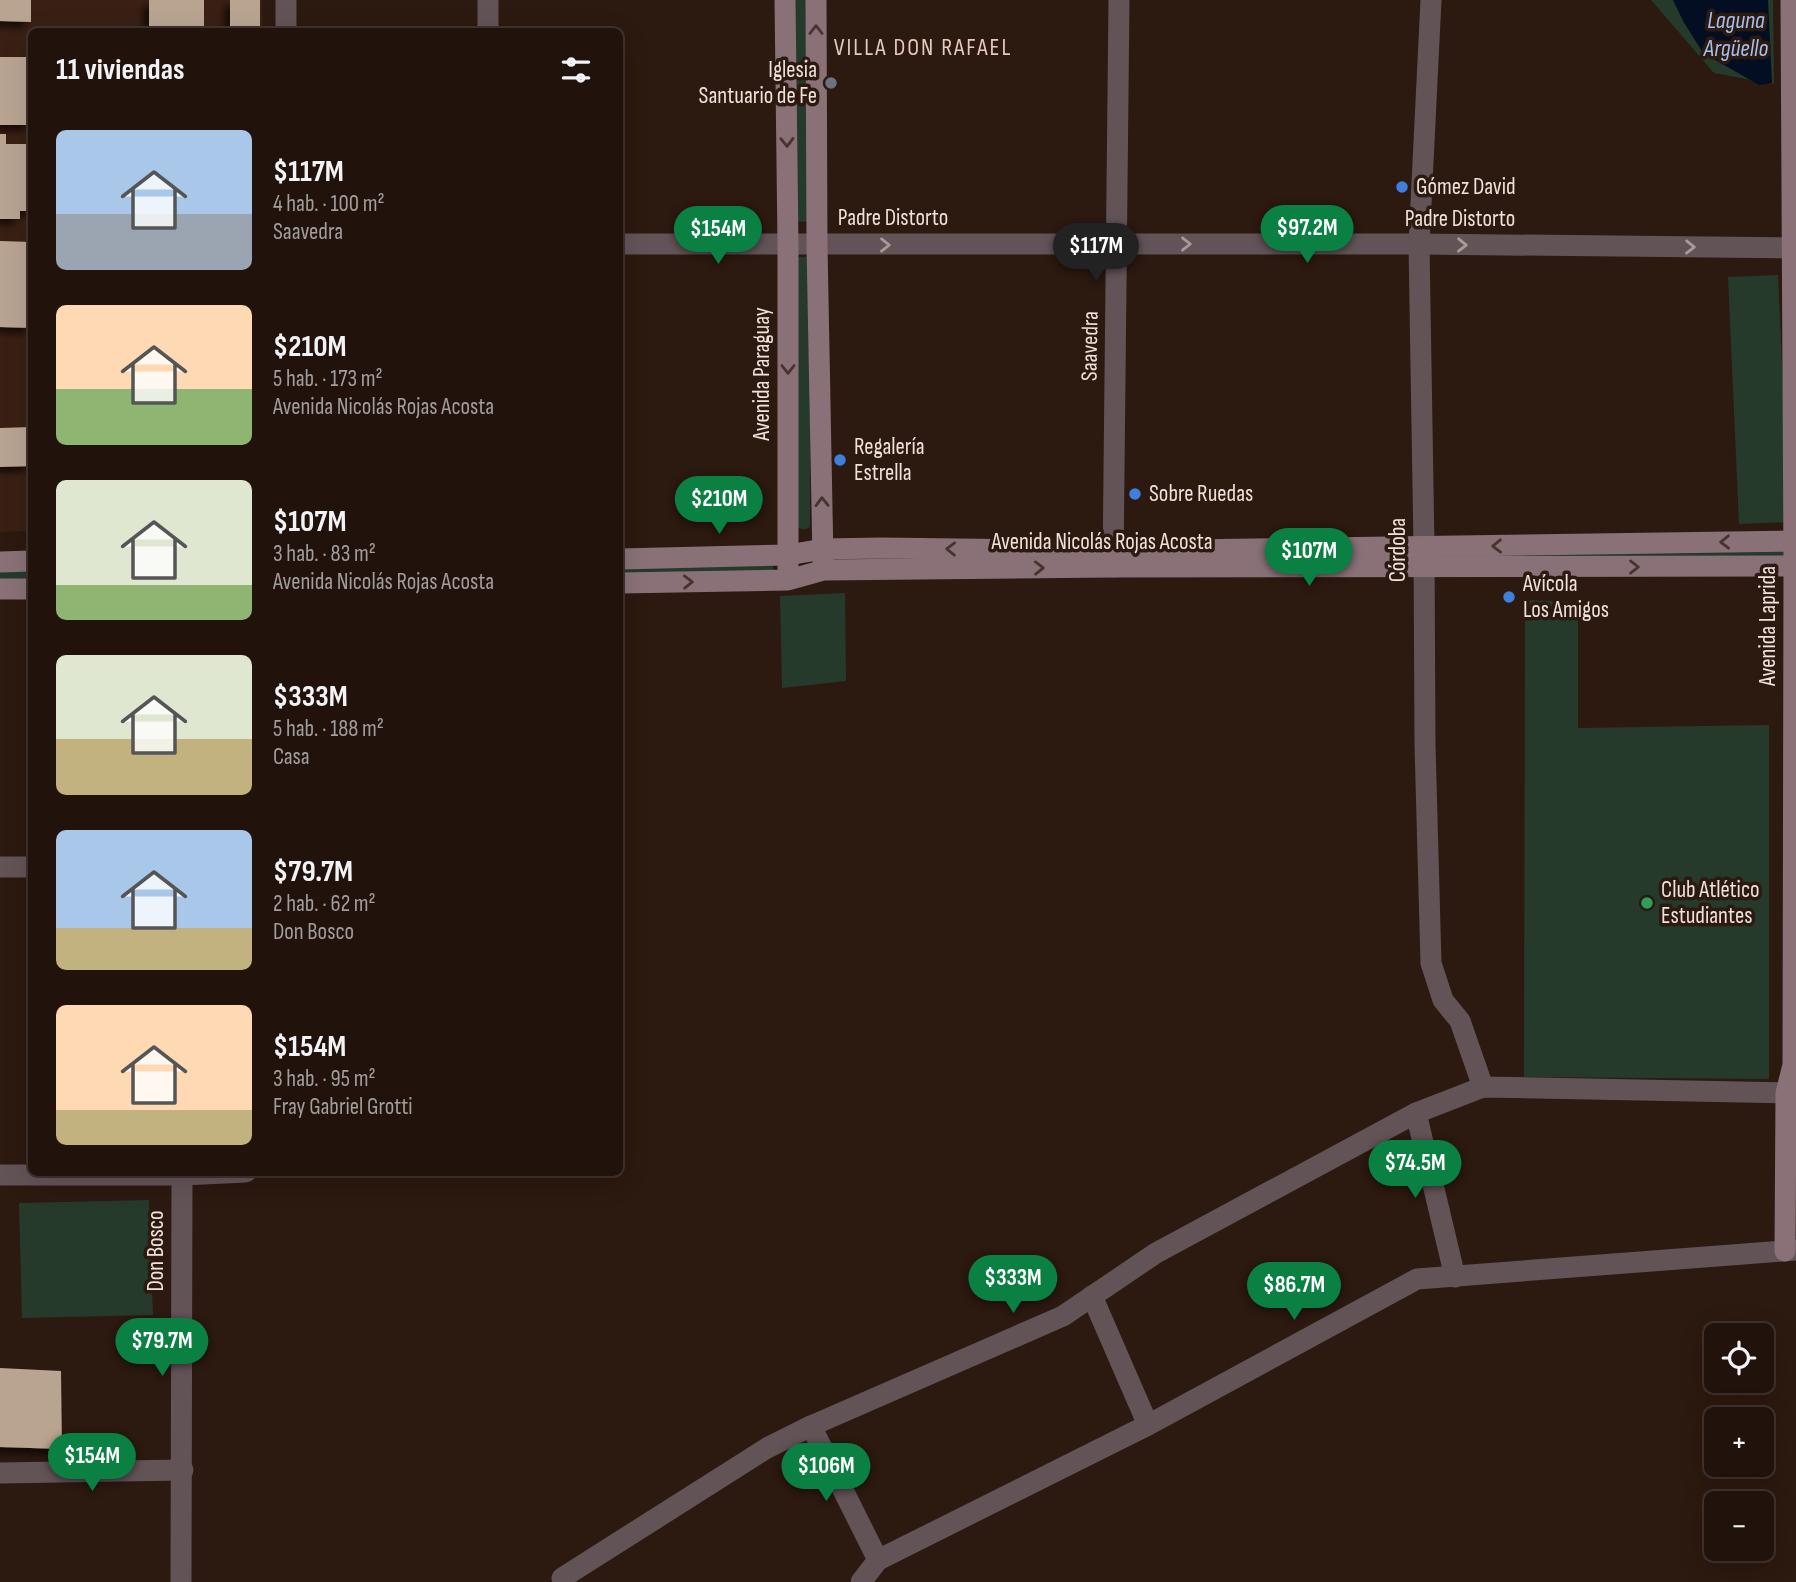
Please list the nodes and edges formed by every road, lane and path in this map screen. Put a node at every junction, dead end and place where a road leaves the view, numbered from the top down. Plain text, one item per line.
1 (286, 0) edge
2 (488, 0) edge
3 (785, 0) edge
4 (816, 0) edge
5 (1119, 0) edge
6 (1431, 0) edge
7 (1791, 0) edge
8 (286, 28) edge
9 (488, 28) edge
10 (623, 244) edge
11 (1117, 244) junction
12 (1419, 244) junction
13 (788, 245) junction
14 (817, 245) junction
15 (1794, 248) edge
16 (1795, 541) edge
17 (788, 555) junction
18 (1424, 557) junction
19 (623, 559) edge
20 (1114, 559) junction
21 (823, 560) junction
22 (28, 561) edge
23 (0, 562) edge
24 (1795, 566) edge
25 (788, 580) junction
26 (623, 583) edge
27 (0, 589) edge
28 (28, 589) edge
29 (1795, 855) edge
30 (0, 867) edge
31 (28, 867) edge
32 (1483, 1087) junction
33 (1791, 1093) edge
34 (1416, 1114) junction
35 (1790, 1162) edge
36 (0, 1175) edge
37 (28, 1175) edge
38 (182, 1176) edge
39 (1791, 1250) edge
40 (1455, 1277) junction
41 (1093, 1296) junction
42 (1148, 1425) junction
43 (811, 1426) junction
44 (183, 1470) junction
45 (0, 1473) edge
46 (878, 1560) junction
47 (562, 1578) dead end
48 (181, 1582) edge
49 (861, 1582) edge

1 - 8 street
2 - 9 street
3 -> 13 main road, Avenida Paraguay
14 -> 4 main road
5 - 11 street, Saavedra
6 - 12 street, Córdoba
7 - 15 main road, Avenida Laprida
10 - 13 street, Padre Distorto
11 -> 12 street, Padre Distorto
14 -> 11 street, Padre Distorto
11 - 20 street, Saavedra
12 -> 15 street, Padre Distorto
12 - 18 street, Córdoba
13 - 14 street, Padre Distorto
13 -> 17 main road, Avenida Paraguay
21 -> 14 main road
15 - 16 main road, Avenida Laprida
16 -> 18 main road, Avenida Nicolás Rojas Acosta
16 - 24 main road, Avenida Laprida
17 - 19 main road, Avenida Nicolás Rojas Acosta
17 - 21 main road, Avenida Nicolás Rojas Acosta
17 - 25 main road, Avenida Paraguay
18 - 20 main road, Avenida Nicolás Rojas Acosta
18 -> 24 main road, Avenida Nicolás Rojas Acosta
18 - 32 street, Córdoba
20 - 21 main road, Avenida Nicolás Rojas Acosta
21 - 25 main road, Avenida Nicolás Rojas Acosta
22 - 23 main road
24 - 29 main road, Avenida Laprida
26 -> 25 main road, Avenida Nicolás Rojas Acosta
27 - 28 main road
29 - 33 main road, Avenida Laprida
30 - 31 street
32 - 33 street
32 - 34 street
33 - 35 main road, Avenida Laprida
34 - 40 street
34 - 41 street
35 - 39 main road, Avenida Laprida
36 - 37 street
38 - 44 street, Don Bosco
39 - 40 street
40 - 42 street
41 - 42 street
41 - 43 street
42 - 46 street
43 - 46 street
43 - 47 street
44 - 45 street
44 - 48 street, Don Bosco
46 - 49 street

